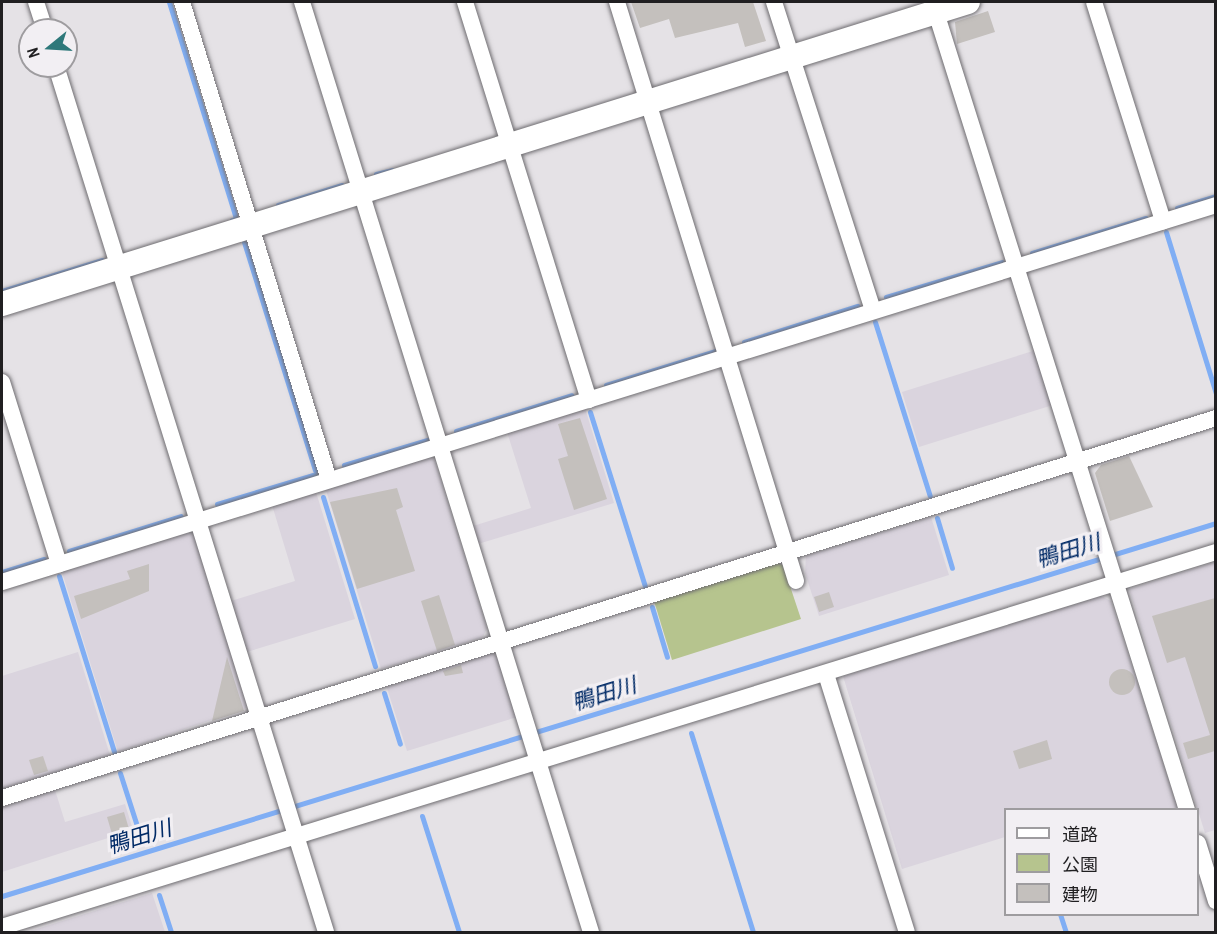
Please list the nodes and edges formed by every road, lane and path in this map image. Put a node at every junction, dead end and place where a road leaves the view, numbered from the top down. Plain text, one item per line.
1 (36, 2) edge
2 (182, 2) edge
3 (302, 2) edge
4 (465, 2) edge
5 (617, 2) edge
6 (774, 2) edge
7 (968, 2) edge
8 (1094, 2) edge
9 (934, 7) edge
10 (41, 18) edge
11 (792, 57) junction
12 (60, 78) edge
13 (648, 102) junction
14 (510, 145) junction
15 (363, 191) junction
16 (1215, 205) edge
17 (1162, 221) junction
18 (251, 226) junction
19 (119, 267) junction
20 (1015, 267) junction
21 (2, 304) edge
22 (873, 311) junction
23 (727, 357) junction
24 (2, 382) edge
25 (589, 400) junction
26 (1215, 417) edge
27 (439, 446) junction
28 (1076, 461) junction
29 (329, 480) junction
30 (198, 521) junction
31 (787, 552) junction
32 (1215, 552) edge
33 (60, 564) junction
34 (1115, 577) junction
35 (796, 581) dead end
36 (2, 582) edge
37 (499, 642) junction
38 (826, 674) junction
39 (259, 717) junction
40 (538, 758) junction
41 (2, 798) edge
42 (1186, 808) edge
43 (296, 835) junction
44 (1199, 849) edge
45 (1215, 901) edge
46 (4, 922) edge
47 (326, 933) edge
48 (591, 933) edge
49 (907, 933) edge

1 - 10 street
2 - 18 street
3 - 15 street
4 - 14 street
5 - 13 street
6 - 11 street
7 - 9 street
8 - 17 street
9 - 11 street
9 - 20 street
11 - 13 street
11 - 22 street
12 - 19 street
13 - 14 street
13 - 23 street
14 - 15 street
14 - 25 street
15 - 18 street
15 - 27 street
16 - 17 street
17 - 20 street
18 - 19 street
18 - 29 street
19 - 21 street
19 - 30 street
20 - 22 street
20 - 28 street
22 - 23 street
23 - 25 street
23 - 31 street
24 - 33 street
25 - 27 street
26 - 28 street
27 - 29 street
27 - 37 street
28 - 31 street
28 - 34 street
29 - 30 street
30 - 33 street
30 - 39 street
31 - 35 street
31 - 37 street
32 - 34 street
33 - 36 street
34 - 38 street
34 - 42 street
37 - 39 street
37 - 40 street
38 - 40 street
38 - 49 street
39 - 41 street
39 - 43 street
40 - 43 street
40 - 48 street
43 - 46 street
43 - 47 street
44 - 45 street

